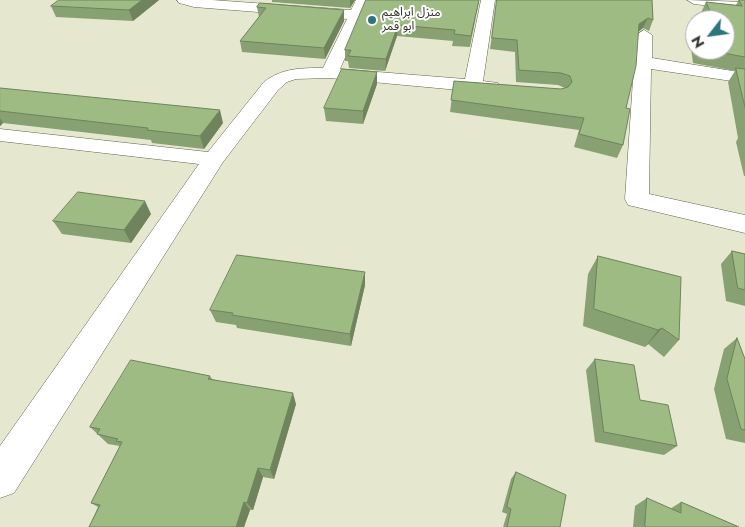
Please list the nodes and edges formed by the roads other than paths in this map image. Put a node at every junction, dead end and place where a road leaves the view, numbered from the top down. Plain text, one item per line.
1 (184, 0) edge
2 (488, 0) edge
3 (694, 0) edge
4 (745, 6) edge
5 (360, 7) edge
6 (644, 35) edge
7 (642, 62) junction
8 (329, 73) junction
9 (745, 78) edge
10 (473, 85) junction
11 (510, 89) edge
12 (0, 135) edge
13 (214, 159) junction
14 (745, 224) edge
15 (0, 479) edge

1 - 5 street
2 - 10 street
3 - 4 street
5 - 8 street
6 - 7 street
7 - 9 street
7 - 14 street
8 - 10 street
8 - 13 street
10 - 11 street
12 - 13 street
13 - 15 street

